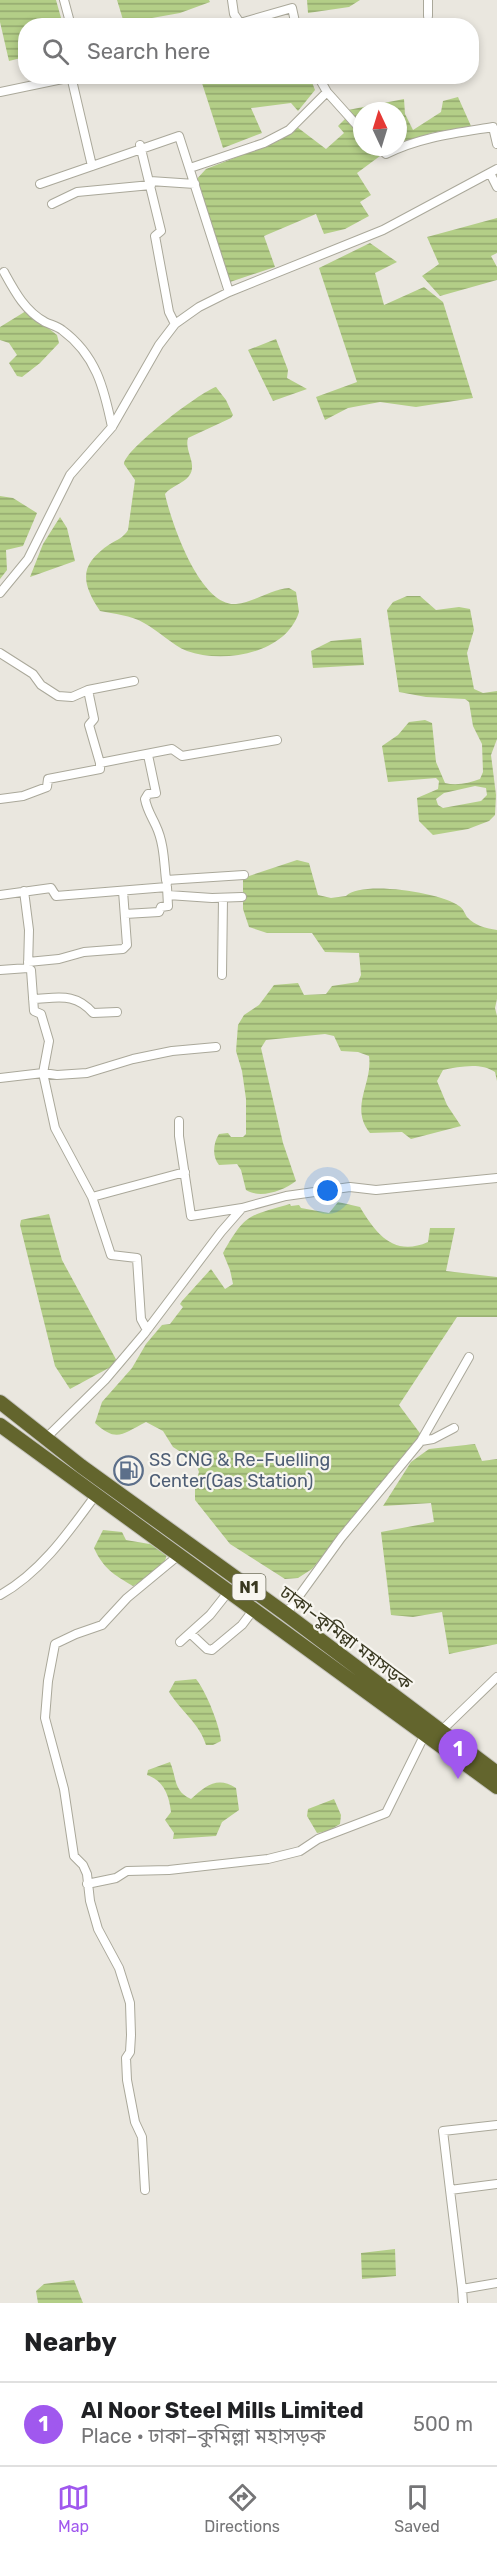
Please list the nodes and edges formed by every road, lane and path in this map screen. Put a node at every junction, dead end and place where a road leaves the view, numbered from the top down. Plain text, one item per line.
1 (64, 0) edge
2 (232, 0) edge
3 (428, 0) edge
4 (428, 16) dead end
5 (69, 18) edge
6 (237, 18) edge
7 (257, 18) edge
8 (294, 18) edge
9 (38, 84) edge
10 (73, 84) edge
11 (323, 84) edge
12 (0, 92) edge
13 (327, 92) junction
14 (353, 121) edge
15 (407, 144) edge
16 (497, 144) edge
17 (140, 148) junction
18 (92, 166) junction
19 (190, 168) junction
20 (493, 171) edge
21 (151, 183) junction
22 (40, 184) dead end
23 (195, 184) junction
24 (497, 187) edge
25 (52, 204) dead end
26 (4, 272) dead end
27 (229, 292) junction
28 (175, 324) junction
29 (112, 427) junction
30 (0, 593) edge
31 (0, 653) edge
32 (134, 681) dead end
33 (88, 690) junction
34 (277, 740) dead end
35 (148, 755) junction
36 (100, 763) junction
37 (0, 799) edge
38 (244, 875) dead end
39 (167, 887) junction
40 (24, 891) junction
41 (123, 891) junction
42 (0, 895) edge
43 (242, 897) dead end
44 (223, 898) junction
45 (125, 914) junction
46 (28, 965) junction
47 (0, 970) edge
48 (222, 975) dead end
49 (33, 999) junction
50 (117, 1012) dead end
51 (216, 1047) dead end
52 (43, 1073) junction
53 (0, 1078) edge
54 (179, 1121) dead end
55 (185, 1172) junction
56 (497, 1178) edge
57 (92, 1197) junction
58 (242, 1208) junction
59 (147, 1330) junction
60 (469, 1357) dead end
61 (0, 1402) edge
62 (0, 1425) edge
63 (454, 1428) dead end
64 (46, 1438) junction
65 (421, 1441) junction
66 (95, 1496) junction
67 (179, 1555) junction
68 (229, 1591) junction
69 (0, 1595) edge
70 (254, 1609) junction
71 (286, 1614) junction
72 (191, 1634) junction
73 (180, 1642) dead end
74 (497, 1677) edge
75 (440, 1732) junction
76 (425, 1734) junction
77 (497, 1773) edge
78 (497, 1787) edge
79 (87, 1884) junction
80 (497, 2125) edge
81 (497, 2184) edge
82 (145, 2190) dead end
83 (450, 2190) junction
84 (497, 2283) edge
85 (462, 2289) junction
86 (463, 2303) edge

1 - 5 street
2 - 6 street
3 - 4 street
7 - 8 street
9 - 12 street
10 - 18 street
11 - 13 street
13 - 14 street
13 - 19 street
15 - 16 street
17 - 18 street
17 - 19 street
17 - 21 street
18 - 22 street
19 - 23 street
20 - 24 street
20 - 27 street
21 - 23 street
21 - 25 street
21 - 28 street
23 - 27 street
26 - 29 street
27 - 28 street
28 - 29 street
29 - 30 street
31 - 33 street
32 - 33 street
33 - 36 street
34 - 35 street
35 - 36 street
35 - 39 street
36 - 37 street
38 - 39 street
39 - 41 street
39 - 44 street
39 - 45 street
40 - 41 street
40 - 42 street
40 - 46 street
41 - 45 street
43 - 44 street
44 - 48 street
45 - 46 street
46 - 47 street
46 - 49 street
49 - 50 street
49 - 52 street
51 - 52 street
52 - 53 street
52 - 57 street
54 - 55 street
55 - 57 street
55 - 58 street
56 - 58 street
57 - 59 street
58 - 59 street
59 - 64 street
60 - 65 street
61 - 64 highway, ঢাকা–কুমিল্লা মহাসড়ক / N1
62 - 66 highway, ঢাকা–কুমিল্লা মহাসড়ক / N1
63 - 65 street
64 - 71 highway, ঢাকা–কুমিল্লা মহাসড়ক / N1
65 - 71 street
66 - 67 highway, ঢাকা–কুমিল্লা মহাসড়ক / N1
66 - 69 street
67 - 68 highway, ঢাকা–কুমিল্লা মহাসড়ক / N1
67 - 79 street
68 - 70 highway, ঢাকা–কুমিল্লা মহাসড়ক / N1
68 - 72 street
70 - 72 street
70 - 76 highway, ঢাকা–কুমিল্লা মহাসড়ক / N1
71 - 75 highway, ঢাকা–কুমিল্লা মহাসড়ক / N1
72 - 73 street
74 - 75 street
75 - 77 highway, ঢাকা–কুমিল্লা মহাসড়ক / N1
76 - 78 highway, ঢাকা–কুমিল্লা মহাসড়ক / N1
76 - 79 street
79 - 82 street
80 - 83 street
81 - 83 street
83 - 85 street
84 - 85 street
85 - 86 street

